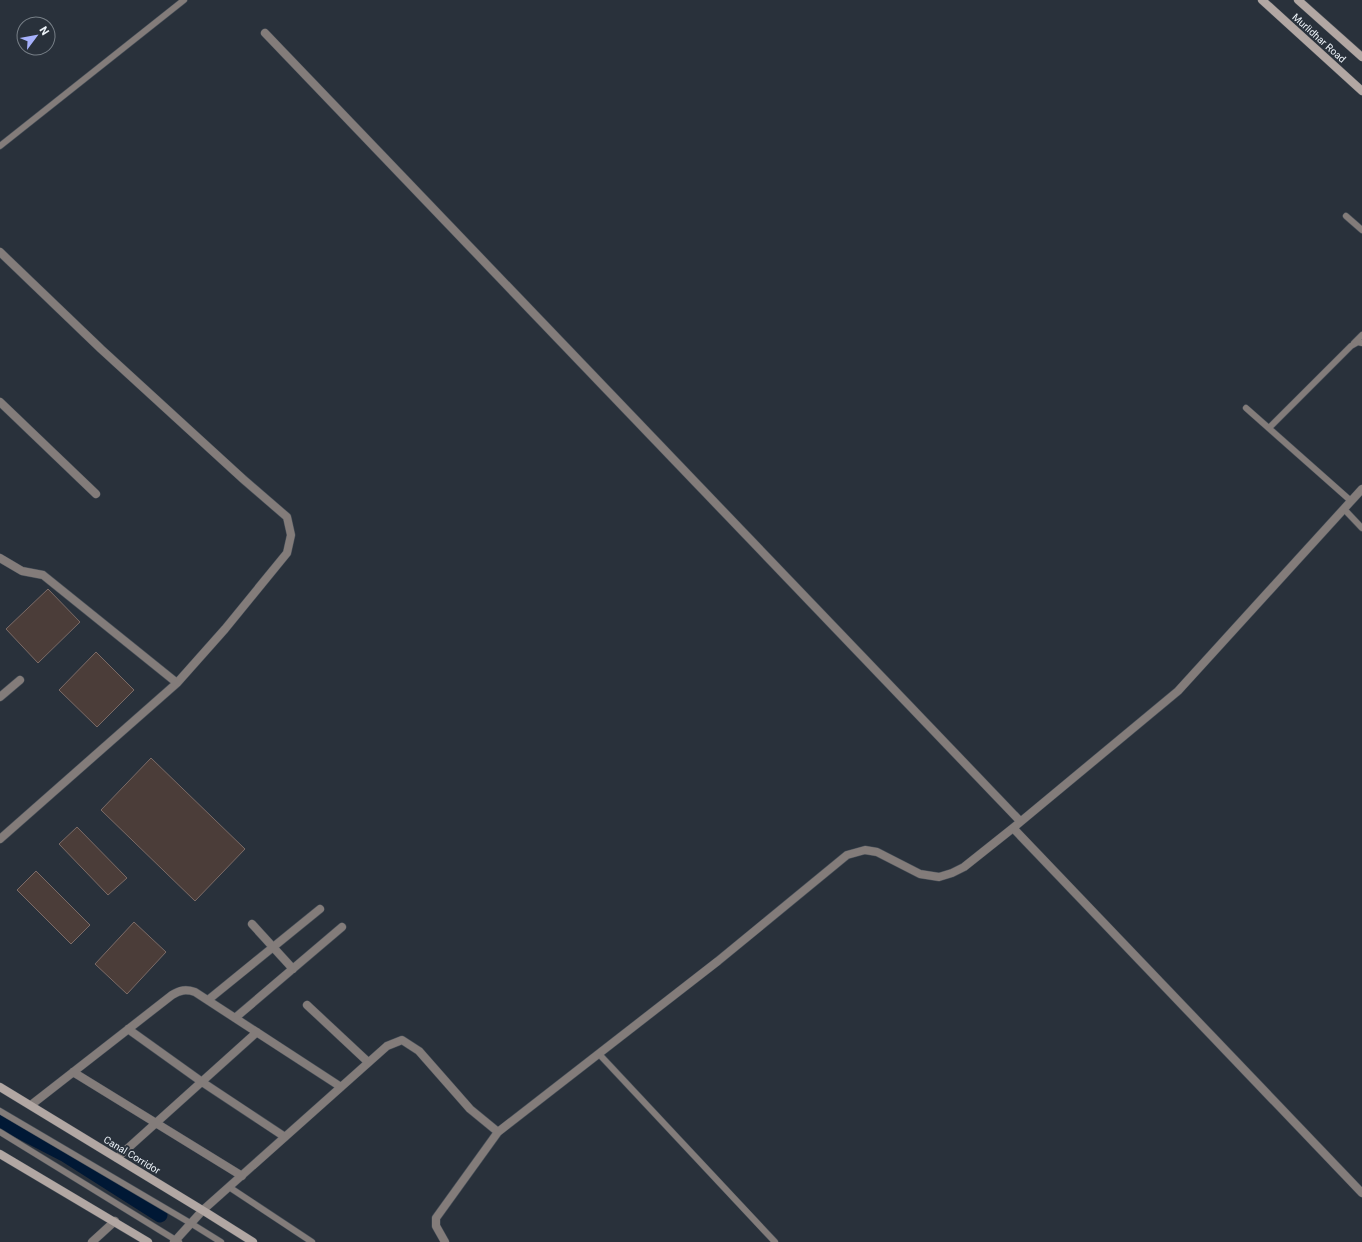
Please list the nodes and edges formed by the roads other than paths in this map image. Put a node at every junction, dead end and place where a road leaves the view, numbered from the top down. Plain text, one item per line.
1 (184, 0) edge
2 (1262, 0) edge
3 (1298, 0) edge
4 (265, 33) dead end
5 (1362, 57) edge
6 (1362, 91) edge
7 (0, 146) edge
8 (1346, 216) dead end
9 (1362, 230) edge
10 (0, 252) edge
11 (1362, 335) edge
12 (1354, 343) junction
13 (1362, 343) edge
14 (0, 402) edge
15 (1246, 408) dead end
16 (1269, 428) junction
17 (1362, 489) edge
18 (96, 494) dead end
19 (1351, 501) junction
20 (1344, 509) junction
21 (1362, 528) edge
22 (0, 558) edge
23 (20, 680) dead end
24 (177, 683) junction
25 (0, 697) edge
26 (1020, 821) junction
27 (1013, 828) junction
28 (0, 840) edge
29 (320, 909) dead end
30 (252, 924) dead end
31 (342, 927) dead end
32 (273, 947) junction
33 (293, 969) junction
34 (208, 1000) junction
35 (307, 1005) dead end
36 (235, 1018) junction
37 (128, 1029) junction
38 (257, 1032) junction
39 (599, 1054) junction
40 (368, 1062) junction
41 (73, 1072) junction
42 (202, 1082) junction
43 (0, 1087) edge
44 (341, 1087) junction
45 (31, 1105) junction
46 (0, 1111) edge
47 (156, 1123) junction
48 (0, 1132) edge
49 (498, 1132) junction
50 (285, 1137) junction
51 (0, 1154) edge
52 (117, 1158) junction
53 (242, 1176) junction
54 (228, 1187) junction
55 (1362, 1193) edge
56 (203, 1210) junction
57 (115, 1222) junction
58 (192, 1224) junction
59 (96, 1241) edge
60 (176, 1241) edge
61 (148, 1242) edge
62 (221, 1242) edge
63 (253, 1242) edge
64 (312, 1242) edge
65 (445, 1242) edge
66 (775, 1242) edge

1 - 7 lane
2 - 6 street, Murlidhar Road
3 - 5 street, Murlidhar Road
4 - 26 street
8 - 9 lane
10 - 24 street
11 - 12 lane
12 - 13 lane
12 - 16 lane
14 - 18 street
15 - 16 lane
16 - 19 lane
17 - 19 street
19 - 20 street
20 - 21 lane
20 - 26 street
22 - 24 street
23 - 25 street
24 - 28 street
26 - 27 street
27 - 39 street
27 - 55 street
29 - 32 street
30 - 32 street
31 - 33 street
32 - 33 street
32 - 34 street
33 - 36 street
34 - 36 street
34 - 37 street
35 - 40 street
36 - 38 street
37 - 41 street
37 - 42 street
38 - 42 street
38 - 44 street
39 - 49 street
39 - 66 lane
40 - 44 street
40 - 49 street
41 - 45 street
41 - 47 street
42 - 47 street
42 - 50 street
43 - 45 street, Canal Corridor
44 - 50 street
45 - 52 street, Canal Corridor
46 - 58 lane
47 - 52 street
47 - 53 street
48 - 60 lane
49 - 65 street
50 - 53 street
51 - 57 street
52 - 56 street, Canal Corridor
53 - 54 street
54 - 56 street
54 - 64 lane
56 - 58 street
56 - 63 street, Canal Corridor
57 - 59 street
57 - 61 street
58 - 60 street
58 - 62 lane

